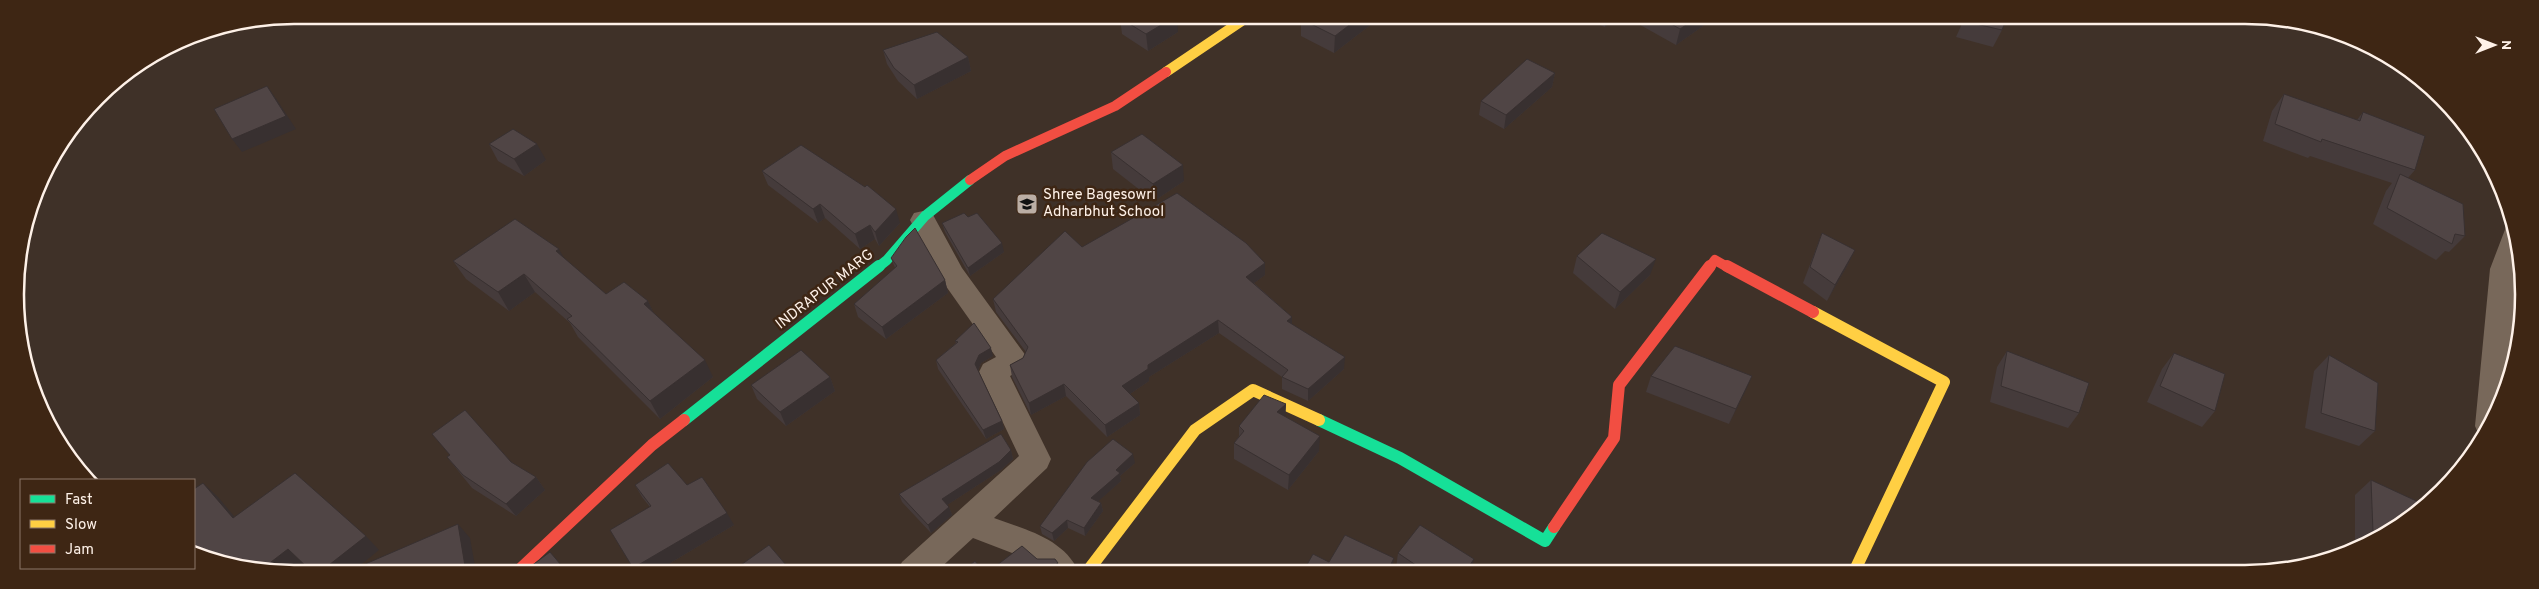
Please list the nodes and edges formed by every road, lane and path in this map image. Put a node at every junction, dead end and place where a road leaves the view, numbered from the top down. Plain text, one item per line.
1 (1237, 24) edge
2 (923, 220) junction
3 (2511, 247) edge
4 (2492, 404) edge
5 (970, 522) junction
6 (524, 565) edge
7 (921, 565) edge
8 (1056, 565) edge
9 (1092, 565) edge
10 (1857, 565) edge

1 - 2 street, INDRAPUR MARG
2 - 5 street
2 - 6 street, INDRAPUR MARG
3 - 4 street
5 - 7 street
5 - 8 street
9 - 10 street

